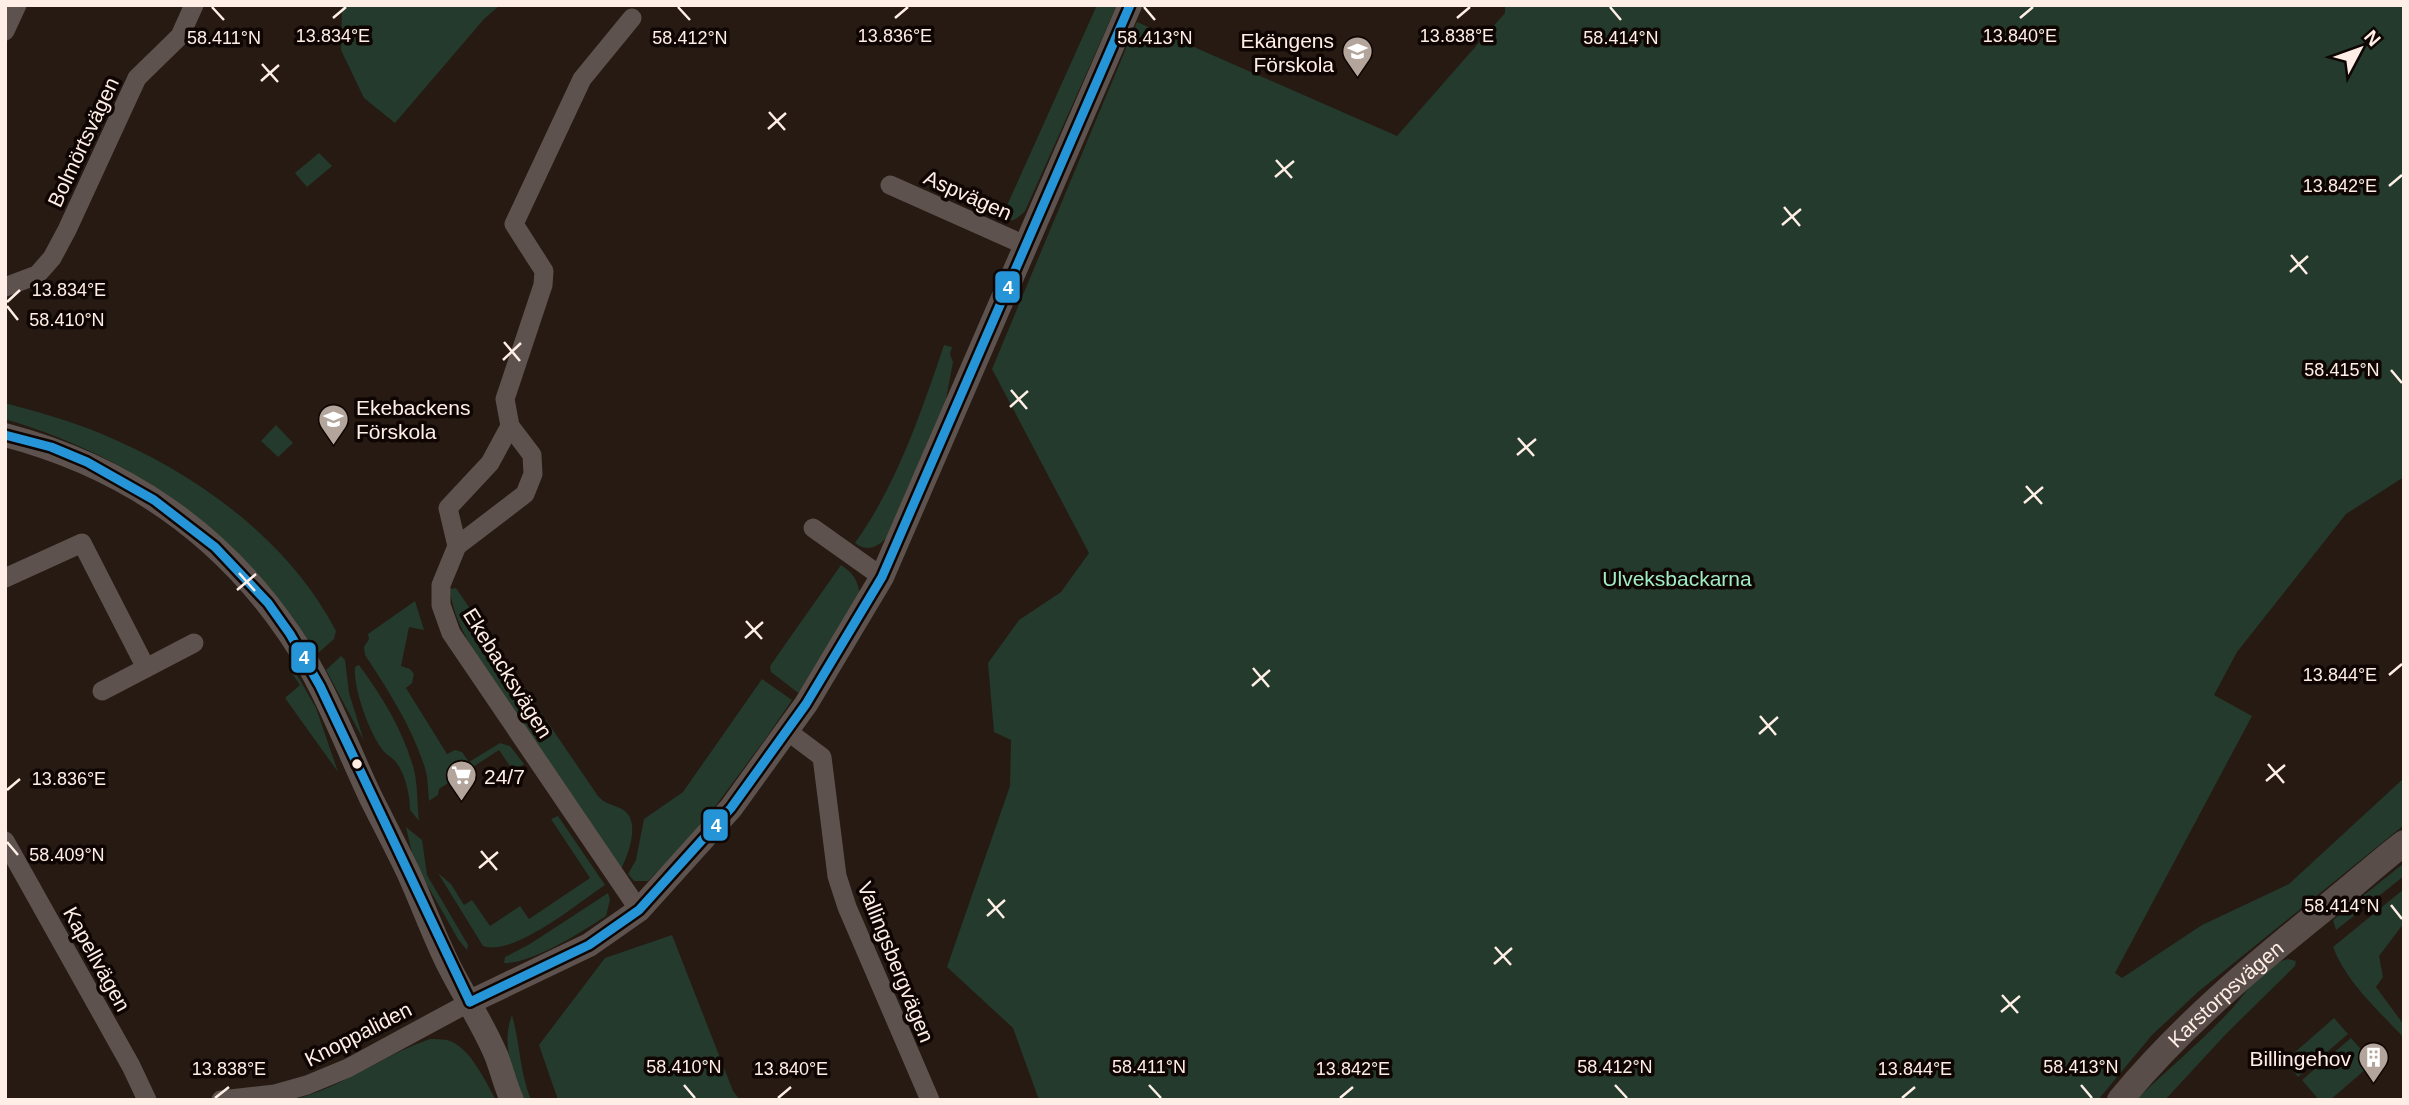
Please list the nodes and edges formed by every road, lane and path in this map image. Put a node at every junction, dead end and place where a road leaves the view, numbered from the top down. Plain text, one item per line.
1 (17, 5) edge
2 (194, 5) edge
3 (1130, 5) edge
4 (632, 18) dead end
5 (5, 31) edge
6 (890, 185) dead end
7 (1027, 246) junction
8 (5, 287) edge
9 (510, 426) junction
10 (5, 435) edge
11 (813, 528) dead end
12 (457, 546) junction
13 (882, 577) junction
14 (5, 578) edge
15 (194, 643) dead end
16 (146, 668) junction
17 (102, 691) dead end
18 (786, 730) junction
19 (5, 841) edge
20 (2404, 843) edge
21 (639, 910) junction
22 (470, 1002) junction
23 (147, 1100) edge
24 (221, 1100) edge
25 (512, 1100) edge
26 (930, 1100) edge
27 (2120, 1100) edge

1 - 5 street
2 - 8 street, Bolmörtsvägen
3 - 7 street
4 - 9 street
6 - 7 street, Aspvägen
7 - 13 street
9 - 12 street
9 - 12 street, Ekebacksvägen
10 - 22 street
11 - 13 street
12 - 21 street, Ekebacksvägen
13 - 18 street
14 - 16 street
15 - 16 street
16 - 17 street
18 - 21 street
18 - 26 street, Vallingsbergvägen
19 - 23 street, Kapellvägen
20 - 27 main road, Karstorpsvägen
21 - 22 street
22 - 24 street, Knoppaliden
22 - 25 street

